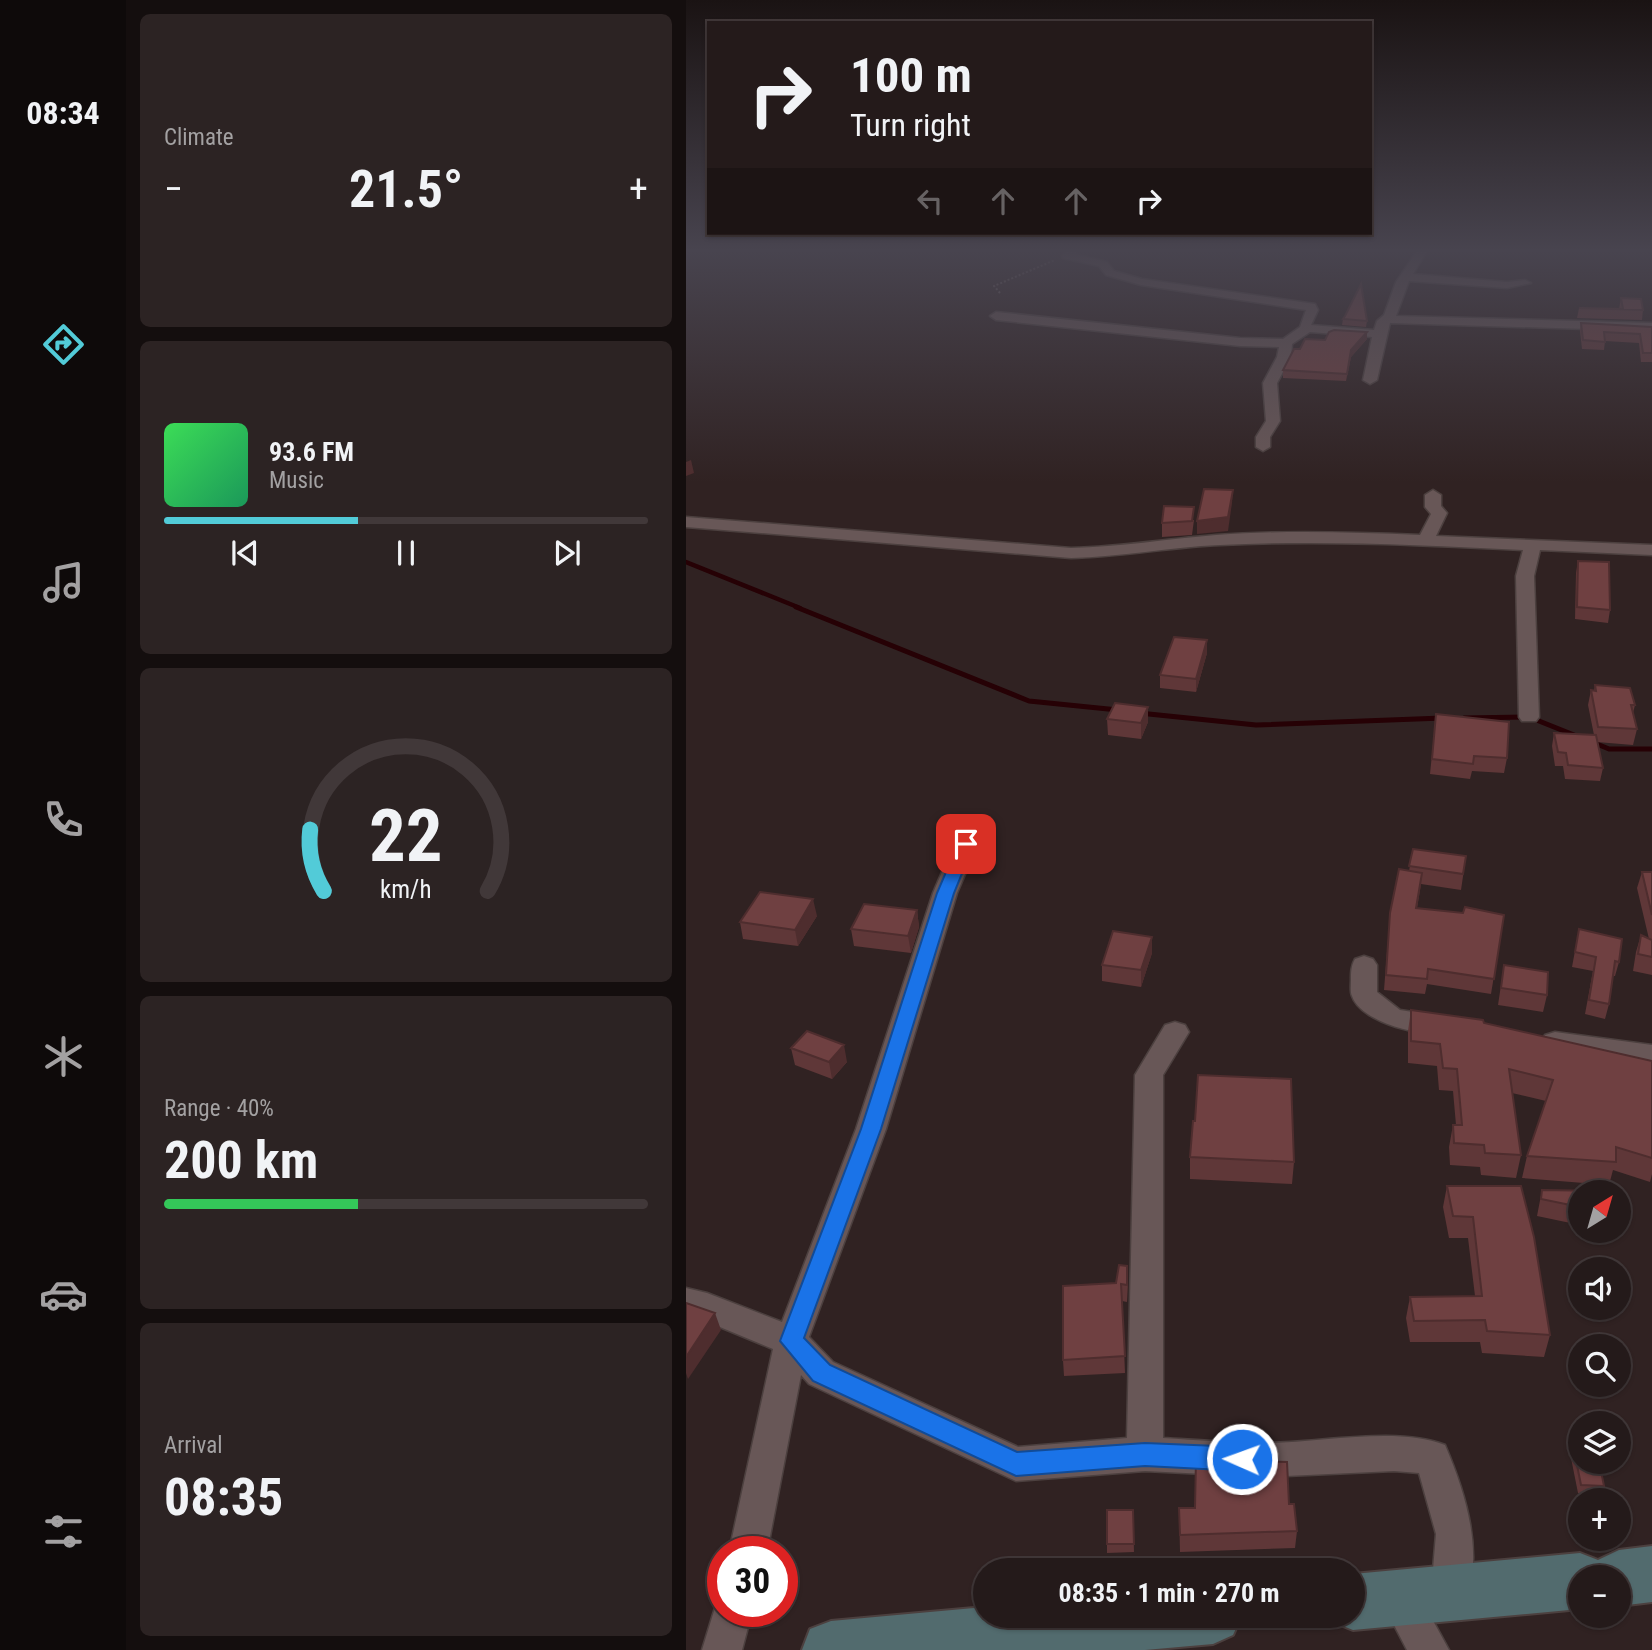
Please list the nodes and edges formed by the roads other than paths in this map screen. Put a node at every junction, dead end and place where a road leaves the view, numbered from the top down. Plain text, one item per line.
1 (1120, 328) edge
2 (1307, 328) joint
3 (1380, 328) edge
4 (1379, 334) junction
5 (1286, 343) junction
6 (1370, 380) dead end
7 (1263, 447) dead end
8 (1433, 495) dead end
9 (686, 522) edge
10 (1426, 540) junction
11 (1533, 544) junction
12 (1652, 550) edge
13 (1529, 717) dead end
14 (966, 844) dead end
15 (1364, 965) dead end
16 (1462, 1028) edge
17 (1175, 1032) dead end
18 (1531, 1038) edge
19 (1652, 1055) edge
20 (686, 1302) edge
21 (791, 1341) junction
22 (1145, 1454) junction
23 (751, 1536) edge
24 (1652, 1574) edge
25 (1631, 1577) edge
26 (1568, 1582) edge
27 (1401, 1598) edge
28 (728, 1627) edge
29 (1071, 1628) edge
30 (722, 1650) edge
31 (831, 1650) edge
32 (1429, 1650) edge

1 - 5 street
2 - 4 street
2 - 5 street
3 - 4 street
4 - 6 street
5 - 7 street
8 - 10 street
9 - 10 street
10 - 11 street
11 - 12 street
11 - 13 street
14 - 21 street
15 - 16 street
17 - 22 street
18 - 19 street
20 - 21 street
21 - 22 street
21 - 23 street
22 - 27 street
24 - 25 main road
26 - 27 main road
27 - 32 street
28 - 30 street
29 - 31 main road

